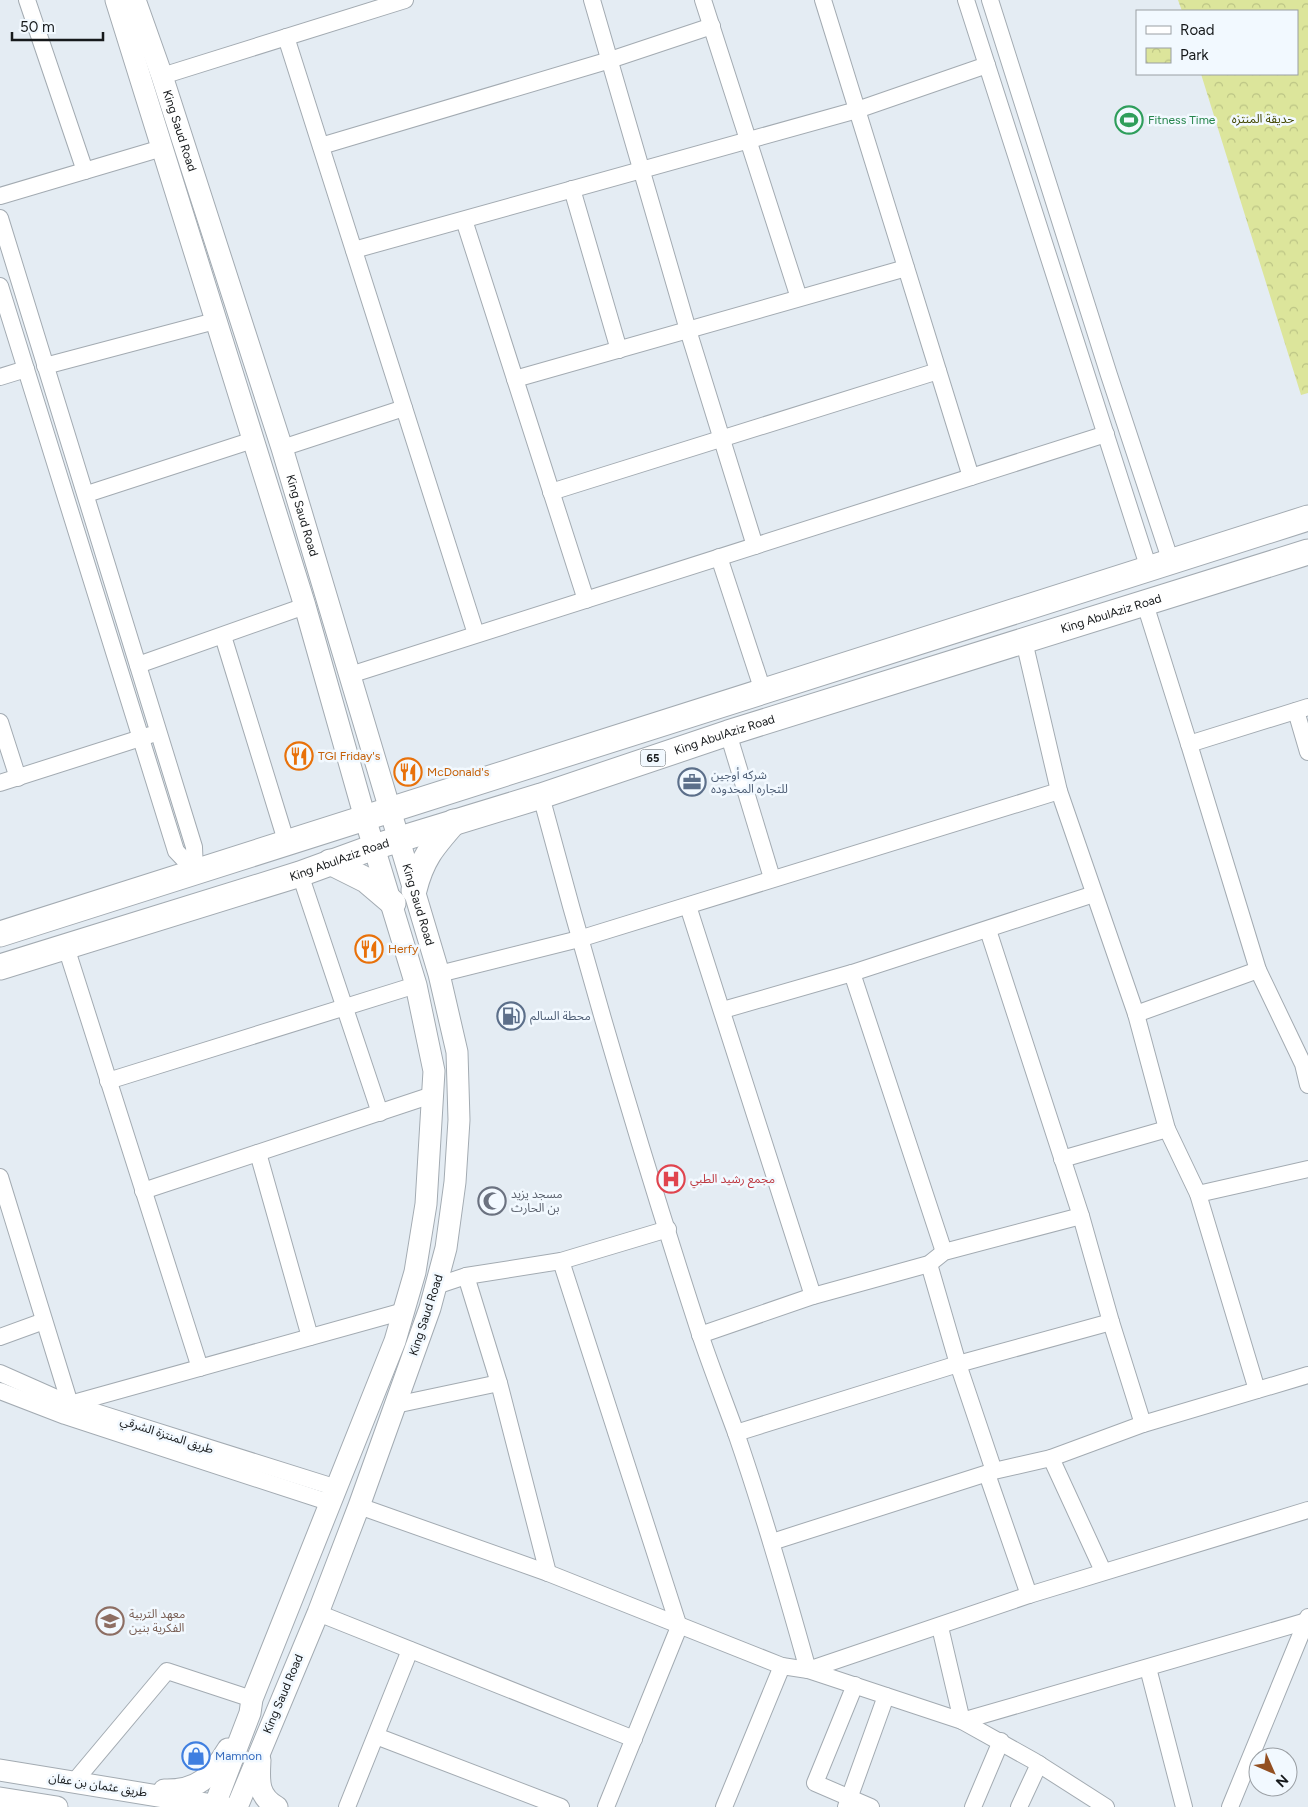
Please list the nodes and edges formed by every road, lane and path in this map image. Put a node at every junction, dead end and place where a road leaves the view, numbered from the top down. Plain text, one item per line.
1 (27, 0) edge
2 (116, 0) edge
3 (135, 0) edge
4 (405, 0) edge
5 (592, 0) edge
6 (703, 0) edge
7 (824, 0) edge
8 (966, 0) edge
9 (990, 0) edge
10 (712, 26) junction
11 (286, 37) junction
12 (610, 60) junction
13 (987, 65) junction
14 (162, 76) junction
15 (857, 110) junction
16 (747, 140) junction
17 (320, 146) junction
18 (162, 148) junction
19 (640, 170) junction
20 (85, 171) junction
21 (572, 189) junction
22 (0, 196) edge
23 (0, 218) edge
24 (464, 220) junction
25 (354, 250) junction
26 (906, 268) junction
27 (0, 286) edge
28 (799, 298) junction
29 (215, 321) junction
30 (688, 330) junction
31 (619, 350) junction
32 (45, 366) junction
33 (26, 369) junction
34 (938, 371) junction
35 (0, 377) edge
36 (515, 379) junction
37 (404, 408) junction
38 (1106, 434) junction
39 (721, 439) junction
40 (253, 440) junction
41 (282, 448) junction
42 (971, 477) junction
43 (551, 492) junction
44 (87, 494) junction
45 (1308, 518) edge
46 (755, 546) junction
47 (1308, 552) edge
48 (719, 557) junction
49 (1160, 565) junction
50 (586, 600) junction
51 (1145, 604) junction
52 (305, 606) junction
53 (476, 634) junction
54 (222, 636) junction
55 (1024, 641) junction
56 (138, 665) junction
57 (350, 675) junction
58 (763, 691) junction
59 (1302, 709) edge
60 (0, 722) edge
61 (159, 732) junction
62 (728, 733) junction
63 (142, 738) junction
64 (1189, 744) junction
65 (1308, 752) edge
66 (18, 778) junction
67 (0, 783) edge
68 (1059, 790) junction
69 (541, 796) junction
70 (391, 809) junction
71 (365, 818) junction
72 (454, 822) junction
73 (399, 840) junction
74 (287, 844) junction
75 (374, 847) junction
76 (330, 862) junction
77 (195, 872) junction
78 (300, 874) junction
79 (772, 878) junction
80 (414, 890) junction
81 (1094, 894) junction
82 (393, 903) junction
83 (688, 906) junction
84 (988, 930) junction
85 (0, 934) edge
86 (579, 939) junction
87 (66, 947) junction
88 (0, 967) edge
89 (1258, 970) junction
90 (852, 973) junction
91 (439, 974) junction
92 (416, 985) junction
93 (345, 1007) junction
94 (723, 1010) junction
95 (1136, 1014) junction
96 (1305, 1063) edge
97 (108, 1081) junction
98 (1308, 1085) edge
99 (432, 1096) junction
100 (380, 1113) junction
101 (1167, 1129) junction
102 (258, 1153) junction
103 (1062, 1159) junction
104 (1308, 1169) edge
105 (0, 1177) edge
106 (144, 1191) junction
107 (1198, 1194) junction
108 (1081, 1216) junction
109 (7, 1225) edge
110 (668, 1229) junction
111 (944, 1252) junction
112 (561, 1261) junction
113 (929, 1264) junction
114 (466, 1276) junction
115 (436, 1286) junction
116 (813, 1296) junction
117 (404, 1311) junction
118 (44, 1321) junction
119 (1111, 1322) junction
120 (700, 1335) junction
121 (0, 1337) edge
122 (310, 1337) junction
123 (958, 1364) junction
124 (200, 1368) junction
125 (0, 1373) edge
126 (1308, 1374) edge
127 (499, 1383) junction
128 (1257, 1390) junction
129 (0, 1391) edge
130 (395, 1405) junction
131 (68, 1410) junction
132 (1143, 1424) junction
133 (736, 1434) junction
134 (1051, 1458) junction
135 (990, 1473) junction
136 (334, 1496) junction
137 (359, 1506) junction
138 (1308, 1510) edge
139 (772, 1542) junction
140 (1103, 1571) junction
141 (548, 1573) junction
142 (1029, 1595) junction
143 (318, 1613) junction
144 (1307, 1619) edge
145 (679, 1627) junction
146 (940, 1627) junction
147 (410, 1650) junction
148 (782, 1666) junction
149 (1148, 1668) junction
150 (808, 1670) junction
151 (855, 1685) junction
152 (886, 1696) junction
153 (251, 1706) junction
154 (962, 1721) junction
155 (376, 1736) junction
156 (634, 1739) junction
157 (1001, 1741) junction
158 (261, 1746) junction
159 (1039, 1764) junction
160 (0, 1770) edge
161 (74, 1782) junction
162 (133, 1790) junction
163 (0, 1798) edge
164 (848, 1803) edge
165 (42, 1805) edge
166 (218, 1806) edge
167 (57, 1807) edge
168 (237, 1807) edge
169 (277, 1807) edge
170 (347, 1807) edge
171 (561, 1807) edge
172 (606, 1807) edge
173 (724, 1807) edge
174 (871, 1807) edge
175 (973, 1807) edge
176 (1019, 1807) edge
177 (1106, 1807) edge
178 (1184, 1807) edge
179 (1230, 1807) edge

1 - 20 street
2 - 18 main road, King Saud Road
3 - 14 main road, King Saud Road
4 - 11 street
5 - 12 street
6 - 10 street
7 - 15 street
8 - 13 street
9 - 49 street
10 - 12 street
10 - 16 street
11 - 14 street
11 - 17 street
12 - 17 street
12 - 19 street
13 - 15 street
13 - 38 street
14 - 41 main road, King Saud Road
15 - 16 street
15 - 26 street
16 - 19 street
16 - 28 street
17 - 25 street
18 - 20 street
18 - 29 main road, King Saud Road
19 - 21 street
19 - 30 street
20 - 22 street
21 - 24 street
21 - 31 street
23 - 32 street
24 - 25 street
24 - 36 street
25 - 37 street
26 - 28 street
26 - 34 street
27 - 33 street
28 - 30 street
29 - 32 street
29 - 40 main road, King Saud Road
30 - 31 street
30 - 39 street
31 - 36 street
32 - 44 street
33 - 35 street
33 - 63 street
34 - 39 street
34 - 42 street
36 - 43 street
37 - 41 street
37 - 53 street
38 - 42 street
38 - 49 street
39 - 43 street
39 - 46 street
40 - 44 street
40 - 52 main road, King Saud Road
41 - 57 main road, King Saud Road
42 - 46 street
43 - 50 street
44 - 56 street
45 - 49 highway, 65
46 - 48 street
47 - 51 highway, King AbulAziz Road / 65
48 - 50 street
48 - 58 street
49 - 58 highway, 65
50 - 53 street
51 - 55 highway, King AbulAziz Road / 65
51 - 64 street
52 - 54 street
52 - 71 main road, King Saud Road
53 - 57 street
54 - 56 street
54 - 74 street
55 - 62 highway, King AbulAziz Road / 65
55 - 68 street
56 - 61 street
57 - 70 main road, King Saud Road
58 - 70 highway, 65
59 - 64 street
59 - 65 street
60 - 66 street
61 - 63 street
61 - 77 street
62 - 69 highway, King AbulAziz Road / 65
62 - 79 street
63 - 66 street
63 - 77 street
64 - 89 street
66 - 67 street
68 - 79 street
68 - 81 street
69 - 72 highway, King AbulAziz Road / 65
69 - 86 street
70 - 71 highway, 65
70 - 73 main road, King Saud Road
71 - 74 highway, 65
71 - 75 main road, King Saud Road
72 - 73 highway, King AbulAziz Road / 65
72 - 80 highway
73 - 75 highway, King AbulAziz Road / 65
73 - 80 main road, King Saud Road
74 - 77 highway, 65
75 - 76 highway, King AbulAziz Road / 65
75 - 82 main road, King Saud Road
76 - 78 highway, King AbulAziz Road / 65
76 - 82 highway
77 - 85 highway, 65
78 - 87 highway, King AbulAziz Road / 65
78 - 93 street
79 - 83 street
80 - 91 main road, King Saud Road
81 - 84 street
81 - 95 street
82 - 92 main road, King Saud Road
83 - 86 street
83 - 94 street
84 - 90 street
84 - 103 street
86 - 91 street
86 - 110 street
87 - 88 highway, King AbulAziz Road / 65
87 - 97 street
89 - 95 street
89 - 96 street
90 - 94 street
90 - 111 street
91 - 115 main road, King Saud Road
92 - 93 street
92 - 99 main road, King Saud Road
93 - 97 street
93 - 100 street
94 - 116 street
95 - 101 street
96 - 98 street
97 - 106 street
99 - 100 street
99 - 117 main road, King Saud Road
100 - 102 street
101 - 103 street
101 - 107 street
102 - 106 street
102 - 122 street
103 - 108 street
104 - 107 street
105 - 109 street
106 - 124 street
107 - 128 street
108 - 111 street
108 - 119 street
109 - 118 street
110 - 112 street
110 - 120 street
111 - 113 street
112 - 114 street
112 - 145 street
113 - 116 street
113 - 123 street
114 - 115 street
114 - 127 street
115 - 130 main road, King Saud Road
116 - 120 street
117 - 122 street
117 - 136 main road, King Saud Road
118 - 121 street
118 - 131 street
119 - 123 street
119 - 132 street
120 - 133 street
122 - 124 street
123 - 133 street
123 - 135 street
124 - 131 street
125 - 131 street, طريق المنتزة الشرقي
126 - 128 street
127 - 130 street
127 - 141 street
128 - 132 street
129 - 131 street
130 - 137 main road, King Saud Road
131 - 136 street, طريق المنتزة الشرقي
132 - 134 street
133 - 139 street
134 - 135 street
134 - 140 street
135 - 139 street
135 - 142 street
136 - 153 main road, King Saud Road
137 - 141 street
137 - 143 main road, King Saud Road
138 - 140 street
139 - 150 street
140 - 142 street
141 - 145 street
142 - 146 street
143 - 147 street
143 - 158 main road, King Saud Road
144 - 149 street
144 - 179 street
145 - 148 street
145 - 156 street
146 - 150 street
146 - 154 street
147 - 155 street
147 - 156 street
148 - 150 street
148 - 173 street
149 - 154 street
149 - 178 street
150 - 151 street
151 - 152 street
151 - 164 street
152 - 154 street
152 - 164 street
153 - 161 street
153 - 162 main road
153 - 166 main road, King Saud Road
154 - 157 street
155 - 170 street
155 - 171 street
156 - 172 street
157 - 159 street
157 - 175 street
158 - 168 main road, King Saud Road
158 - 169 main road
159 - 176 street
159 - 177 street
160 - 161 main road, طريق عثمان بن عفان
161 - 162 main road, طريق عثمان بن عفان
162 - 166 main road, طريق عثمان بن عفان
163 - 165 main road
164 - 174 street
165 - 167 main road

